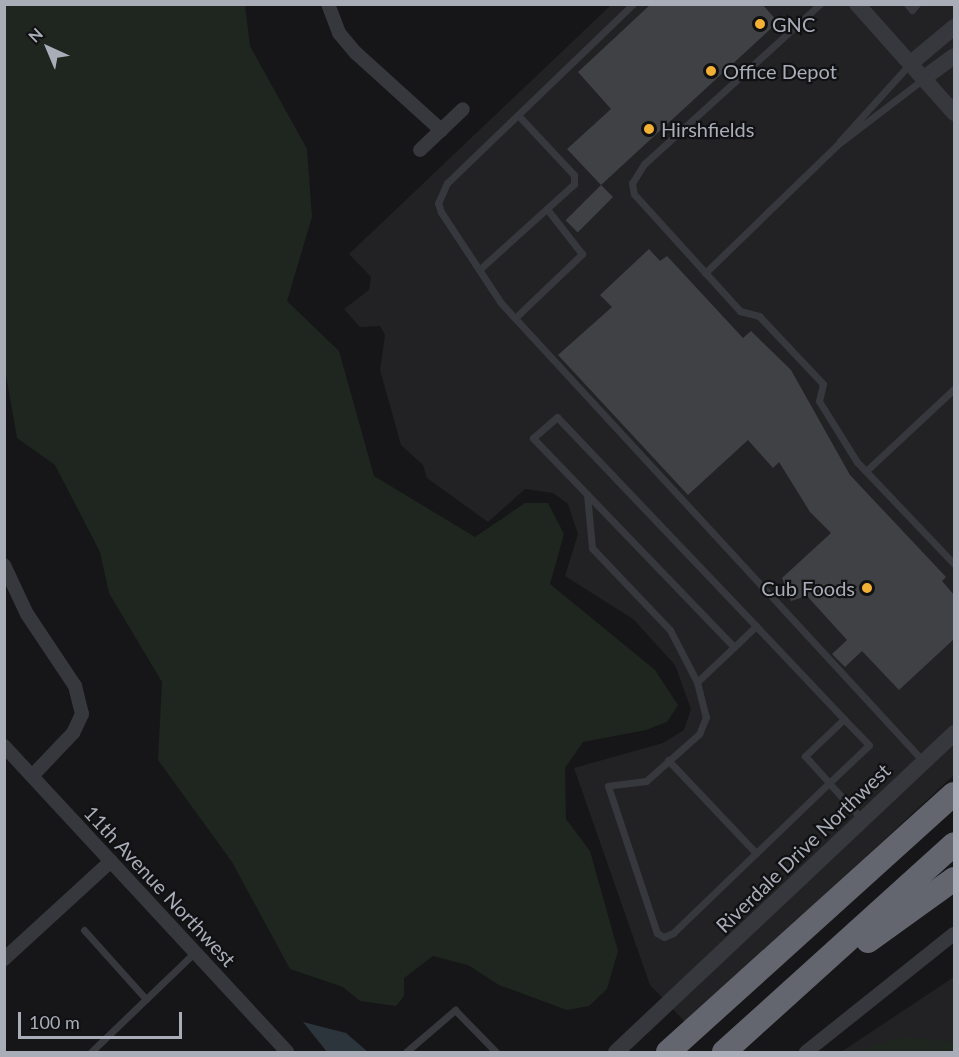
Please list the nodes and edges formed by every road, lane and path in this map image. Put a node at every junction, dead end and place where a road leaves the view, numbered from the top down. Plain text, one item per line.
1 (328, 4) edge
2 (633, 4) edge
3 (820, 4) edge
4 (857, 4) edge
5 (907, 4) edge
6 (917, 4) edge
7 (954, 27) edge
8 (954, 57) edge
9 (910, 63) junction
10 (924, 78) junction
11 (463, 109) dead end
12 (954, 113) edge
13 (518, 115) junction
14 (441, 130) junction
15 (837, 145) junction
16 (420, 150) dead end
17 (547, 209) junction
18 (480, 269) junction
19 (705, 273) junction
20 (515, 318) junction
21 (954, 389) edge
22 (866, 471) junction
23 (587, 494) junction
24 (954, 564) edge
25 (4, 565) edge
26 (756, 626) junction
27 (734, 647) junction
28 (697, 682) junction
29 (844, 719) junction
30 (954, 733) edge
31 (4, 746) edge
32 (669, 760) junction
33 (924, 762) junction
34 (32, 776) junction
35 (828, 783) junction
36 (954, 794) edge
37 (863, 820) junction
38 (954, 844) edge
39 (756, 853) junction
40 (111, 861) junction
41 (954, 879) edge
42 (84, 930) dead end
43 (954, 934) edge
44 (195, 952) junction
45 (4, 959) edge
46 (146, 999) junction
47 (733, 1045) edge
48 (91, 1053) edge
49 (286, 1053) edge
50 (406, 1053) edge
51 (496, 1053) edge
52 (616, 1053) edge
53 (668, 1053) edge
54 (806, 1053) edge

1 - 14 street
2 - 13 lane
3 - 19 lane
4 - 9 street
5 - 6 lane
7 - 9 street
8 - 10 street
9 - 10 street
9 - 15 lane
10 - 12 street
10 - 15 lane
11 - 14 street
13 - 17 lane
13 - 18 lane
14 - 16 street
15 - 19 lane
17 - 18 lane
17 - 20 lane
18 - 20 lane
19 - 22 lane
20 - 33 lane
21 - 22 lane
22 - 24 lane
23 - 26 lane
23 - 27 lane
23 - 28 lane
25 - 34 street
26 - 27 lane
26 - 29 lane
27 - 28 lane
28 - 32 lane
29 - 35 lane
29 - 35 lane
30 - 33 street, Riverdale Drive Northwest
31 - 34 street, 11th Avenue Northwest
32 - 39 lane
32 - 39 lane
33 - 37 street, Riverdale Drive Northwest
34 - 40 street, 11th Avenue Northwest
35 - 37 lane
35 - 39 lane
36 - 53 highway
37 - 52 street, Riverdale Drive Northwest
38 - 47 highway
40 - 44 street, 11th Avenue Northwest
40 - 45 street
41 - 47 highway
42 - 46 lane
43 - 54 street
44 - 46 lane
44 - 49 street, 11th Avenue Northwest
46 - 48 lane
50 - 51 lane

